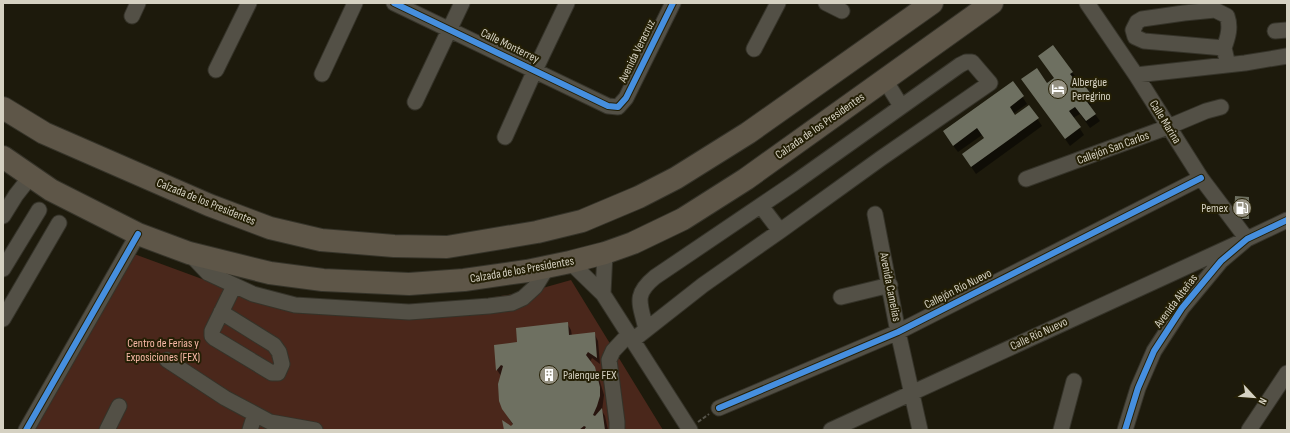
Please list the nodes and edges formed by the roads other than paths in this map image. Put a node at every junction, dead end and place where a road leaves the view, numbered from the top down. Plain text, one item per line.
1 (249, 3) edge
2 (355, 3) edge
3 (394, 3) edge
4 (462, 3) edge
5 (567, 3) edge
6 (673, 3) edge
7 (778, 3) edge
8 (826, 3) edge
9 (932, 3) edge
10 (992, 3) edge
11 (1087, 3) edge
12 (842, 11) dead end
13 (449, 29) junction
14 (1224, 48) junction
15 (754, 49) dead end
16 (1287, 56) edge
17 (1228, 65) junction
18 (216, 70) dead end
19 (535, 70) junction
20 (322, 74) dead end
21 (1136, 75) junction
22 (885, 80) junction
23 (414, 102) dead end
24 (901, 106) junction
25 (618, 107) joint
26 (1222, 107) dead end
27 (3, 108) edge
28 (1168, 127) junction
29 (505, 137) dead end
30 (3, 157) edge
31 (31, 176) junction
32 (1201, 178) junction
33 (1026, 179) dead end
34 (761, 206) junction
35 (39, 210) dead end
36 (876, 214) dead end
37 (3, 216) edge
38 (59, 223) dead end
39 (1284, 223) edge
40 (780, 231) junction
41 (138, 234) junction
42 (1247, 239) junction
43 (189, 253) junction
44 (605, 253) junction
45 (570, 262) junction
46 (548, 266) junction
47 (3, 269) edge
48 (890, 285) junction
49 (234, 286) junction
50 (603, 294) junction
51 (841, 297) dead end
52 (221, 312) junction
53 (3, 320) edge
54 (646, 329) junction
55 (898, 332) junction
56 (631, 337) junction
57 (167, 360) dead end
58 (1287, 373) edge
59 (1074, 381) dead end
60 (911, 393) junction
61 (118, 406) dead end
62 (719, 408) road end
63 (255, 414) junction
64 (689, 429) edge
65 (26, 430) edge
66 (107, 430) edge
67 (250, 430) edge
68 (315, 430) edge
69 (616, 430) edge
70 (831, 430) edge
71 (920, 430) edge
72 (1061, 430) edge
73 (1125, 430) edge
74 (1249, 430) edge

1 - 18 street
2 - 20 street
3 - 13 street, Calle Monterrey
4 - 13 street
5 - 19 street
6 - 25 street, Avenida Veracruz
7 - 15 street
8 - 12 street
9 - 27 highway, Calzada de los Presidentes
10 - 22 highway, Calzada de los Presidentes
11 - 21 street, Calle Marina
13 - 19 street, Calle Monterrey
13 - 23 street
14 - 14 street
14 - 17 street
16 - 17 street
17 - 21 street
19 - 25 street, Calle Monterrey
19 - 29 street
21 - 28 street, Calle Marina
22 - 24 street
22 - 44 highway, Calzada de los Presidentes
24 - 34 street
24 - 40 street
26 - 28 street, Callejón San Carlos
28 - 32 street, Calle Marina
28 - 33 street, Callejón San Carlos
30 - 31 highway, Calzada de los Presidentes
31 - 37 street
31 - 41 highway, Calzada de los Presidentes
32 - 42 street, Calle Marina
32 - 55 street, Callejón Río Nuevo
34 - 40 street
34 - 54 street
35 - 47 street
36 - 48 street, Avenida Camelias
38 - 53 street
39 - 42 street, Avenida Alteñas
40 - 54 street
41 - 43 highway, Calzada de los Presidentes
41 - 65 street
42 - 60 street, Calle Río Nuevo
42 - 73 street, Avenida Alteñas
43 - 46 highway, Calzada de los Presidentes
43 - 49 street
44 - 45 highway, Calzada de los Presidentes
44 - 50 street
45 - 46 highway, Calzada de los Presidentes
45 - 50 street
46 - 49 street
48 - 51 street
48 - 55 street, Avenida Camelias
49 - 52 street
50 - 56 street
52 - 52 street
54 - 56 street
55 - 60 street, Avenida Camelias
55 - 62 street, Callejón Río Nuevo
56 - 64 street
56 - 69 street
57 - 63 street
58 - 74 street
59 - 72 street
60 - 70 street, Calle Río Nuevo
60 - 71 street, Avenida Camelias
61 - 66 street
63 - 67 street
63 - 68 street

